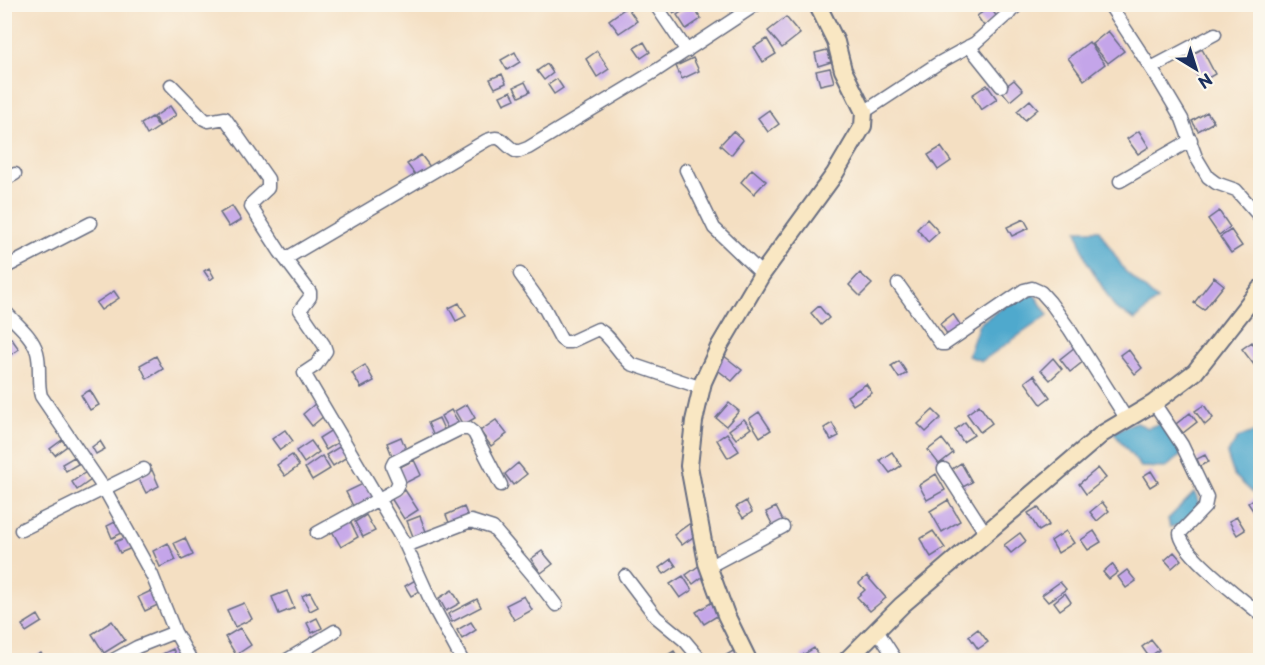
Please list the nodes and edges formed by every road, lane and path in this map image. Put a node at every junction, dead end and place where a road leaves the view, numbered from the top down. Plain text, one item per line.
1 (655, 4) edge
2 (757, 4) edge
3 (818, 4) edge
4 (1019, 4) edge
5 (1109, 4) edge
6 (1006, 9) edge
7 (1215, 34) dead end
8 (969, 46) junction
9 (687, 51) junction
10 (1151, 68) junction
11 (171, 85) dead end
12 (1001, 86) dead end
13 (864, 112) junction
14 (1191, 140) junction
15 (686, 170) dead end
16 (1119, 181) dead end
17 (1260, 217) edge
18 (91, 223) dead end
19 (285, 259) junction
20 (4, 268) edge
21 (520, 274) dead end
22 (762, 274) junction
23 (898, 284) dead end
24 (1260, 290) edge
25 (4, 310) edge
26 (702, 388) junction
27 (1154, 403) junction
28 (1126, 418) junction
29 (144, 469) dead end
30 (944, 470) dead end
31 (501, 485) dead end
32 (105, 490) junction
33 (379, 500) junction
34 (783, 527) dead end
35 (21, 530) dead end
36 (317, 533) dead end
37 (986, 534) junction
38 (406, 546) junction
39 (708, 567) junction
40 (625, 576) dead end
41 (556, 605) dead end
42 (1260, 614) edge
43 (876, 629) junction
44 (175, 632) junction
45 (335, 632) dead end
46 (113, 660) edge
47 (191, 660) edge
48 (287, 660) edge
49 (462, 660) edge
50 (701, 660) edge
51 (748, 660) edge
52 (847, 660) edge
53 (896, 660) edge

1 - 9 street
2 - 9 street
3 - 13 street
4 - 6 street
5 - 10 street
6 - 8 street
7 - 10 street
8 - 12 street
8 - 13 street
9 - 19 street
10 - 14 street
11 - 19 street
13 - 22 street
14 - 16 street
14 - 17 street
15 - 22 street
18 - 20 street
19 - 33 street
21 - 26 street
22 - 26 street
23 - 28 street
24 - 27 street
25 - 32 street
26 - 39 street
27 - 28 street
27 - 42 street
28 - 37 street
29 - 32 street
30 - 37 street
31 - 33 street
32 - 35 street
32 - 44 street
33 - 36 street
33 - 38 street
34 - 39 street
37 - 43 street
38 - 41 street
38 - 49 street
39 - 51 street
40 - 50 street
43 - 52 street
43 - 53 street
44 - 46 street
44 - 47 street
45 - 48 street

